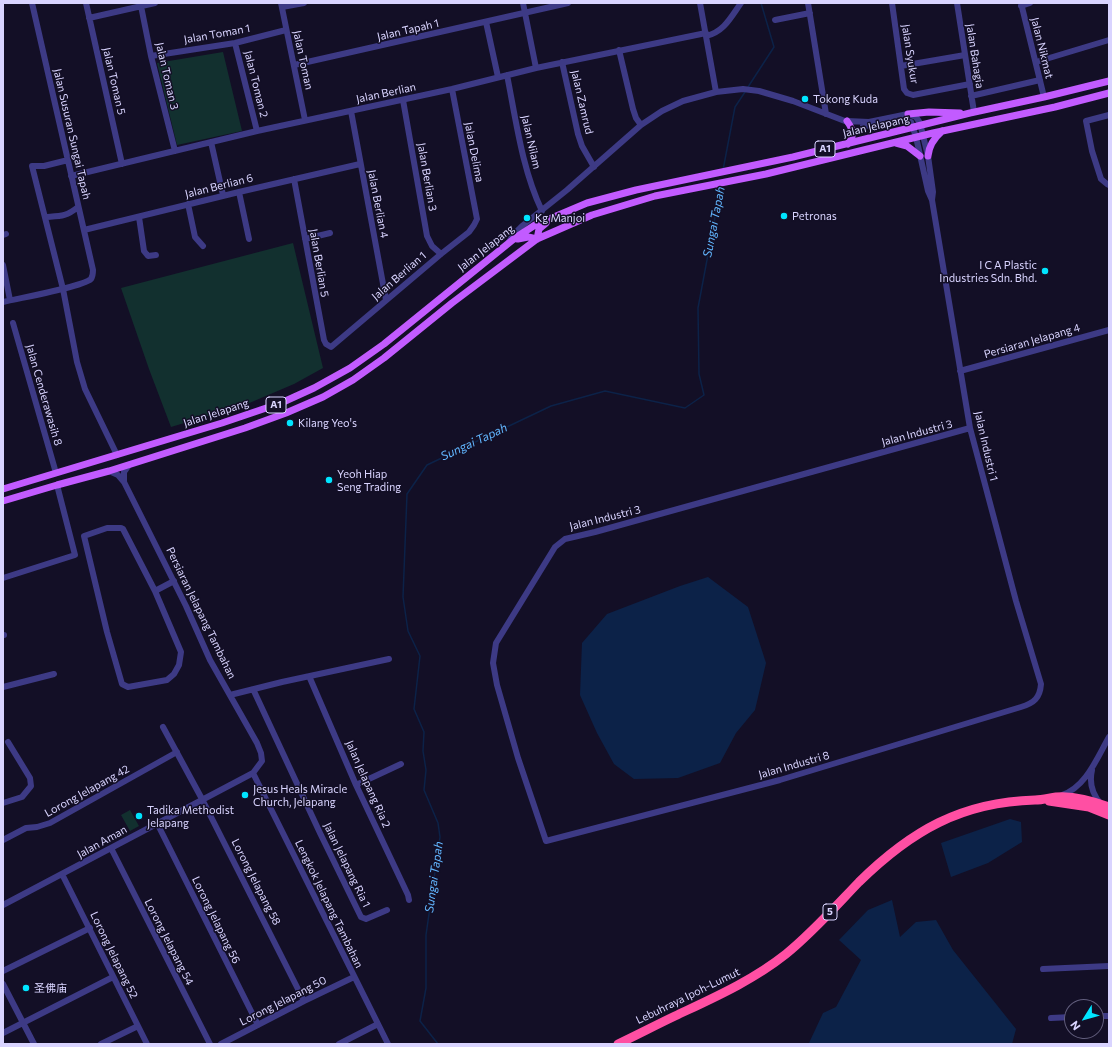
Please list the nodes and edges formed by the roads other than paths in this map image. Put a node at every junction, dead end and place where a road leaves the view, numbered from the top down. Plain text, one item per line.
1 (32, 3) edge
2 (86, 3) edge
3 (155, 3) edge
4 (304, 3) edge
5 (523, 3) edge
6 (568, 3) edge
7 (700, 3) edge
8 (741, 3) edge
9 (808, 3) edge
10 (892, 3) edge
11 (957, 3) edge
12 (1030, 3) edge
13 (1021, 4) edge
14 (281, 5) edge
15 (141, 6) junction
16 (526, 13) junction
17 (810, 13) junction
18 (90, 18) junction
19 (775, 20) dead end
20 (486, 22) junction
21 (286, 30) junction
22 (706, 34) junction
23 (1109, 40) edge
24 (235, 43) junction
25 (619, 50) junction
26 (965, 55) junction
27 (151, 56) junction
28 (562, 62) junction
29 (1036, 62) junction
30 (294, 65) junction
31 (901, 66) junction
32 (536, 68) junction
33 (507, 75) junction
34 (498, 77) junction
35 (1040, 80) junction
36 (1109, 81) edge
37 (970, 84) junction
38 (452, 89) junction
39 (716, 92) junction
40 (1109, 93) edge
41 (971, 96) junction
42 (1044, 97) junction
43 (403, 100) junction
44 (351, 111) junction
45 (972, 113) junction
46 (826, 114) junction
47 (908, 114) junction
48 (1109, 115) edge
49 (305, 120) junction
50 (847, 122) junction
51 (641, 125) junction
52 (918, 127) junction
53 (257, 131) junction
54 (942, 131) junction
55 (920, 136) junction
56 (211, 142) junction
57 (893, 143) junction
58 (848, 144) junction
59 (174, 151) junction
60 (924, 156) junction
61 (68, 160) junction
62 (122, 164) junction
63 (360, 164) junction
64 (594, 167) junction
65 (71, 176) junction
66 (294, 179) junction
67 (1108, 185) edge
68 (238, 192) junction
69 (223, 196) junction
70 (188, 204) junction
71 (78, 207) junction
72 (542, 211) junction
73 (45, 217) junction
74 (139, 217) junction
75 (554, 217) junction
76 (477, 218) joint
77 (84, 230) junction
78 (330, 234) dead end
79 (249, 239) dead end
80 (305, 239) junction
81 (537, 239) junction
82 (508, 243) junction
83 (203, 246) dead end
84 (156, 254) dead end
85 (440, 254) junction
86 (3, 265) edge
87 (63, 289) junction
88 (10, 300) junction
89 (386, 300) junction
90 (3, 302) edge
91 (13, 323) dead end
92 (1109, 330) edge
93 (331, 347) joint
94 (960, 371) junction
95 (970, 428) junction
96 (117, 455) junction
97 (129, 465) junction
98 (109, 471) junction
99 (56, 473) junction
100 (124, 482) junction
101 (57, 485) junction
102 (3, 489) edge
103 (3, 501) edge
104 (84, 536) junction
105 (71, 539) junction
106 (3, 578) edge
107 (174, 581) junction
108 (155, 592) junction
109 (389, 659) dead end
110 (54, 674) dead end
111 (309, 676) junction
112 (3, 687) edge
113 (253, 689) junction
114 (1040, 691) joint
115 (230, 695) junction
116 (163, 727) dead end
117 (1109, 737) edge
118 (8, 742) dead end
119 (177, 752) junction
120 (401, 764) dead end
121 (1092, 766) junction
122 (253, 773) junction
123 (356, 785) junction
124 (1056, 797) junction
125 (202, 799) junction
126 (1045, 800) junction
127 (3, 803) edge
128 (1105, 806) edge
129 (1109, 815) edge
130 (157, 823) junction
131 (3, 840) edge
132 (546, 841) joint
133 (111, 848) junction
134 (62, 874) junction
135 (409, 900) dead end
136 (3, 905) edge
137 (387, 910) dead end
138 (90, 928) junction
139 (1109, 966) edge
140 (1043, 969) dead end
141 (3, 971) edge
142 (113, 976) junction
143 (354, 977) junction
144 (3, 984) edge
145 (304, 1001) junction
146 (1064, 1017) edge
147 (1051, 1018) dead end
148 (23, 1022) junction
149 (378, 1024) junction
150 (258, 1025) junction
151 (138, 1026) junction
152 (3, 1033) edge
153 (34, 1044) edge
154 (101, 1044) edge
155 (147, 1044) edge
156 (210, 1044) edge
157 (220, 1044) edge
158 (339, 1044) edge
159 (388, 1044) edge
160 (618, 1044) edge

1 - 61 street, Jalan Susuran Sungai Tapah
2 - 18 street, Jalan Toman 5
3 - 15 street
4 - 14 street
5 - 16 street
6 - 16 street, Jalan Tapah 1
7 - 22 street
8 - 22 street, Jalan Berlian
9 - 17 street
10 - 31 street, Jalan Syukur
11 - 26 street, Jalan Bahagia
12 - 13 street
13 - 29 street, Jalan Nikmat
14 - 21 street, Jalan Toman
15 - 18 street
15 - 27 street, Jalan Toman 3
16 - 20 street, Jalan Tapah 1
16 - 32 street
17 - 19 street
17 - 46 street
18 - 62 street, Jalan Toman 5
20 - 30 street, Jalan Tapah 1
20 - 34 street
21 - 24 street, Jalan Toman 1
21 - 30 street, Jalan Toman
22 - 25 street, Jalan Berlian
22 - 39 street
23 - 29 street
24 - 27 street, Jalan Toman 1
24 - 53 street, Jalan Toman 2
25 - 28 street, Jalan Berlian
25 - 51 street
26 - 31 street
26 - 37 street, Jalan Bahagia
27 - 59 street, Jalan Toman 3
28 - 32 street, Jalan Berlian
28 - 64 street, Jalan Zamrud
29 - 35 street, Jalan Nikmat
30 - 49 street, Jalan Toman
31 - 37 street, Jalan Syukur
32 - 33 street, Jalan Berlian
33 - 34 street, Jalan Berlian
33 - 72 street, Jalan Nilam
34 - 38 street, Jalan Berlian
35 - 41 street
35 - 42 street, Jalan Nikmat
36 - 42 main road, Jalan Jelapang / A1
37 - 41 street, Jalan Bahagia
38 - 43 street, Jalan Berlian
38 - 76 street, Jalan Delima
39 - 46 street
39 - 51 street
40 - 54 main road, Jalan Jelapang / A1
41 - 45 street, Jalan Bahagia
42 - 45 main road, Jalan Jelapang / A1
43 - 44 street, Jalan Berlian
43 - 85 street, Jalan Berlian 3
44 - 49 street, Jalan Berlian
44 - 63 street, Jalan Berlian 4
45 - 47 main road
45 - 52 main road, Jalan Jelapang / A1
46 - 50 street
47 - 50 street
47 - 52 street
48 - 67 street
49 - 53 street, Jalan Berlian
50 - 52 street
50 - 58 main road
51 - 64 street
52 - 55 street, Jalan Industri 1
52 - 58 main road, Jalan Jelapang / A1
53 - 56 street, Jalan Berlian
54 - 55 main road, Jalan Jelapang / A1
54 - 60 main road
55 - 57 main road, Jalan Jelapang / A1
55 - 60 street, Jalan Industri 1
56 - 59 street, Jalan Berlian
56 - 69 street
57 - 60 main road
57 - 81 main road, Jalan Jelapang / A1
58 - 75 main road, Jalan Jelapang / A1
59 - 62 street, Jalan Berlian
60 - 94 street, Jalan Industri 1
61 - 65 street, Jalan Susuran Sungai Tapah
61 - 73 street
62 - 65 street, Jalan Berlian
63 - 66 street, Jalan Berlian 6
63 - 89 street, Jalan Berlian 4
64 - 72 street
65 - 71 street, Jalan Susuran Sungai Tapah
66 - 68 street, Jalan Berlian 6
66 - 80 street, Jalan Berlian 5
68 - 69 street, Jalan Berlian 6
68 - 79 street
69 - 70 street, Jalan Berlian 6
70 - 74 street, Jalan Berlian 6
70 - 83 street
71 - 73 street
71 - 77 street, Jalan Susuran Sungai Tapah
72 - 82 street
73 - 87 street
74 - 77 street, Jalan Berlian 6
74 - 84 street
75 - 81 main road
75 - 82 main road, Jalan Jelapang / A1
76 - 85 street, Jalan Berlian 1
77 - 87 street, Jalan Susuran Sungai Tapah
78 - 80 street
80 - 93 street, Jalan Berlian 5
81 - 82 main road
81 - 97 main road, Jalan Jelapang / A1
82 - 96 main road, Jalan Jelapang / A1
85 - 89 street, Jalan Berlian 1
86 - 88 street
87 - 88 street
87 - 96 street
88 - 90 street
89 - 93 street, Jalan Berlian 1
91 - 99 street, Jalan Cenderawasih 8
92 - 94 street, Persiaran Jelapang 4
94 - 95 street, Jalan Industri 1
95 - 114 street, Jalan Industri 1
95 - 132 street, Jalan Industri 3
96 - 99 main road, Jalan Jelapang / A1
97 - 98 main road, Jalan Jelapang / A1
97 - 100 street
98 - 100 street, Persiaran Jelapang Tambahan
98 - 101 main road, Jalan Jelapang / A1
99 - 102 main road, Jalan Jelapang / A1
100 - 107 street, Persiaran Jelapang Tambahan
101 - 103 main road, Jalan Jelapang / A1
101 - 105 street
104 - 105 street
104 - 108 street
104 - 108 street
105 - 106 street
107 - 108 street
107 - 115 street, Persiaran Jelapang Tambahan
109 - 111 street
110 - 112 street
111 - 113 street
111 - 123 street, Jalan Jelapang Ria 2
113 - 115 street
113 - 137 street, Jalan Jelapang Ria 1
114 - 132 street, Jalan Industri 8
115 - 122 street, Persiaran Jelapang Tambahan
116 - 119 street, Lorong Jelapang 58
117 - 121 street
118 - 127 street
119 - 125 street, Lorong Jelapang 58
119 - 131 street, Lorong Jelapang 42
120 - 123 street
121 - 124 street
121 - 128 street
122 - 125 street, Jalan Aman
122 - 143 street, Lengkok Jelapang Tambahan
123 - 135 street, Jalan Jelapang Ria 2
124 - 126 highway, Lebuhraya Ipoh-Lumut / 5
124 - 128 highway, Lebuhraya Ipoh-Lumut / 5
125 - 130 street, Jalan Aman
125 - 145 street, Lorong Jelapang 58
126 - 129 highway, Lebuhraya Ipoh-Lumut / 5
126 - 160 highway, Lebuhraya Ipoh-Lumut / 5
130 - 133 street, Jalan Aman
130 - 150 street, Lorong Jelapang 56
133 - 134 street, Jalan Aman
133 - 156 street, Lorong Jelapang 54
134 - 136 street, Jalan Aman
134 - 138 street, Lorong Jelapang 52
138 - 141 street
138 - 142 street, Lorong Jelapang 52
139 - 140 street
142 - 148 street
142 - 151 street, Lorong Jelapang 52
143 - 145 street, Lorong Jelapang 50
143 - 149 street, Lengkok Jelapang Tambahan
144 - 148 street
145 - 150 street, Lorong Jelapang 50
146 - 147 street
148 - 152 street
148 - 153 street
149 - 158 street
149 - 159 street, Lengkok Jelapang Tambahan
150 - 157 street, Lorong Jelapang 50
151 - 154 street
151 - 155 street, Lorong Jelapang 52

